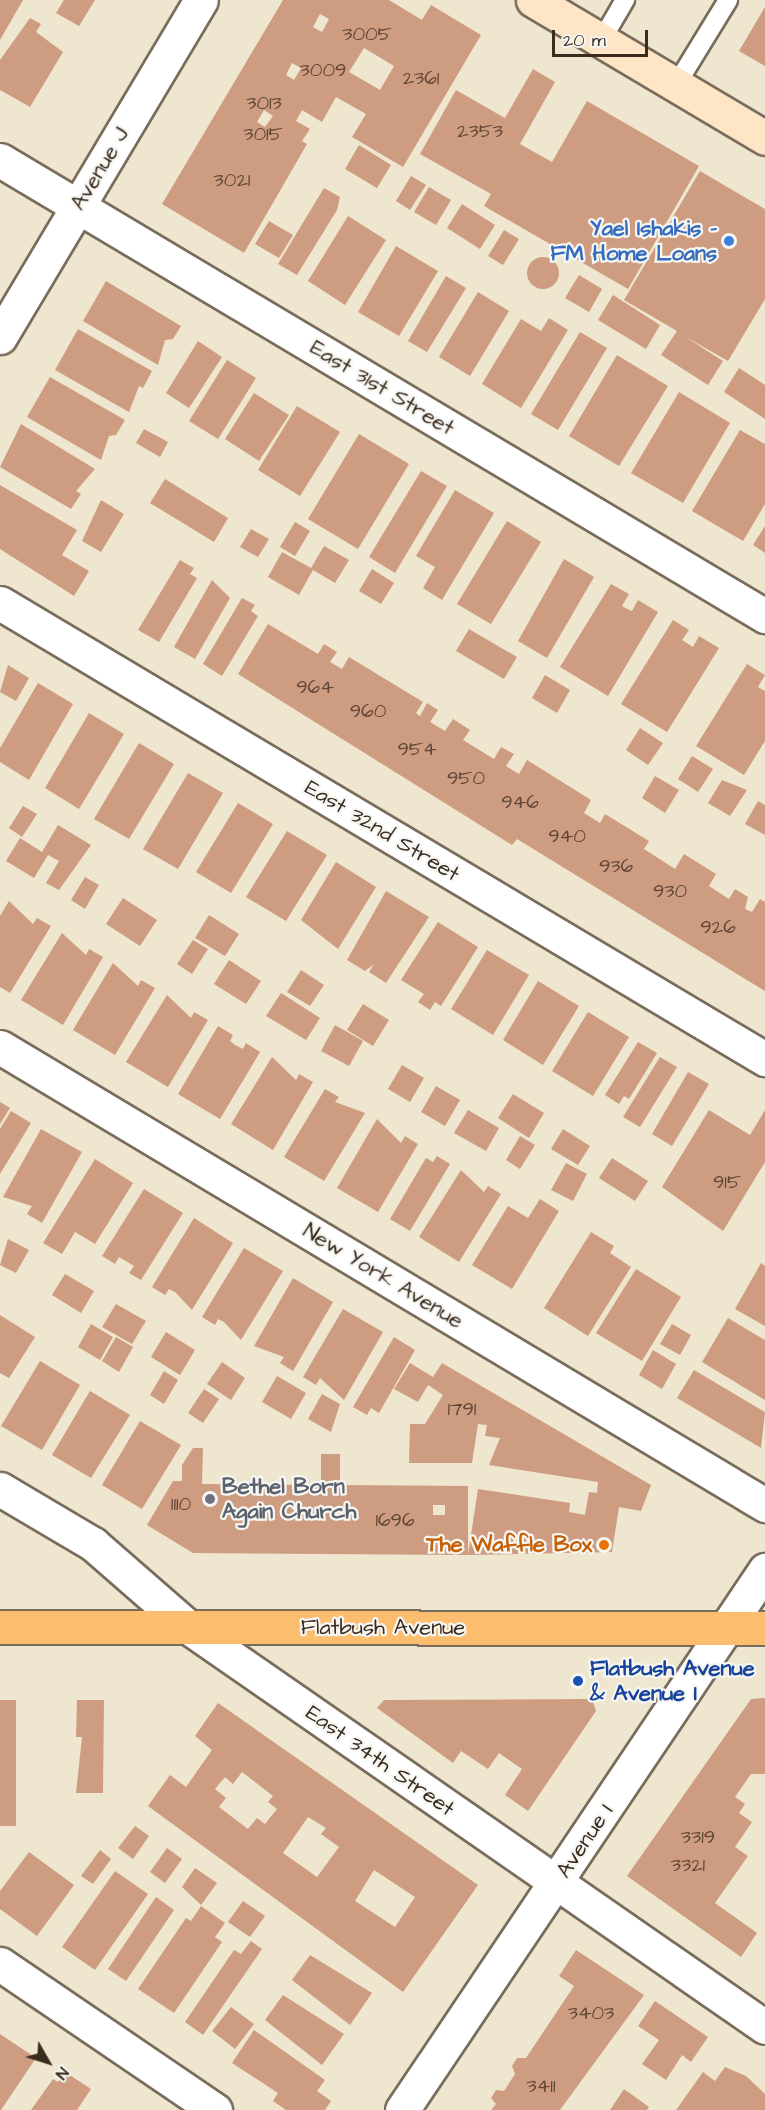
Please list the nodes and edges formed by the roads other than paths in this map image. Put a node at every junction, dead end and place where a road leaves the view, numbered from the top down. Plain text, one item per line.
1 (201, 0) edge
2 (533, 0) edge
3 (625, 0) edge
4 (728, 0) edge
5 (601, 41) junction
6 (676, 86) junction
7 (765, 138) edge
8 (0, 160) edge
9 (78, 206) junction
10 (0, 337) edge
11 (0, 603) edge
12 (765, 616) edge
13 (0, 1047) edge
14 (765, 1059) edge
15 (0, 1489) edge
16 (765, 1505) edge
17 (765, 1570) edge
18 (0, 1627) edge
19 (188, 1627) junction
20 (765, 1628) edge
21 (730, 1629) junction
22 (556, 1884) junction
23 (0, 1964) edge
24 (765, 2027) edge
25 (215, 2110) edge
26 (402, 2110) edge

1 - 9 street, Avenue J
2 - 5 main road
3 - 5 lane
4 - 6 lane
5 - 6 main road
6 - 7 main road
8 - 9 street, East 31st Street
9 - 10 street, Avenue J
9 - 12 street, East 31st Street
11 - 14 street, East 32nd Street
13 - 16 street, New York Avenue
15 - 19 street, East 34th Street
17 - 21 street, Avenue I
18 - 19 main road, Flatbush Avenue
19 - 21 main road, Flatbush Avenue
19 - 22 street, East 34th Street
20 - 21 main road, Flatbush Avenue
21 - 22 street, Avenue I
22 - 24 street, East 34th Street
22 - 26 street, Avenue I
23 - 25 street

